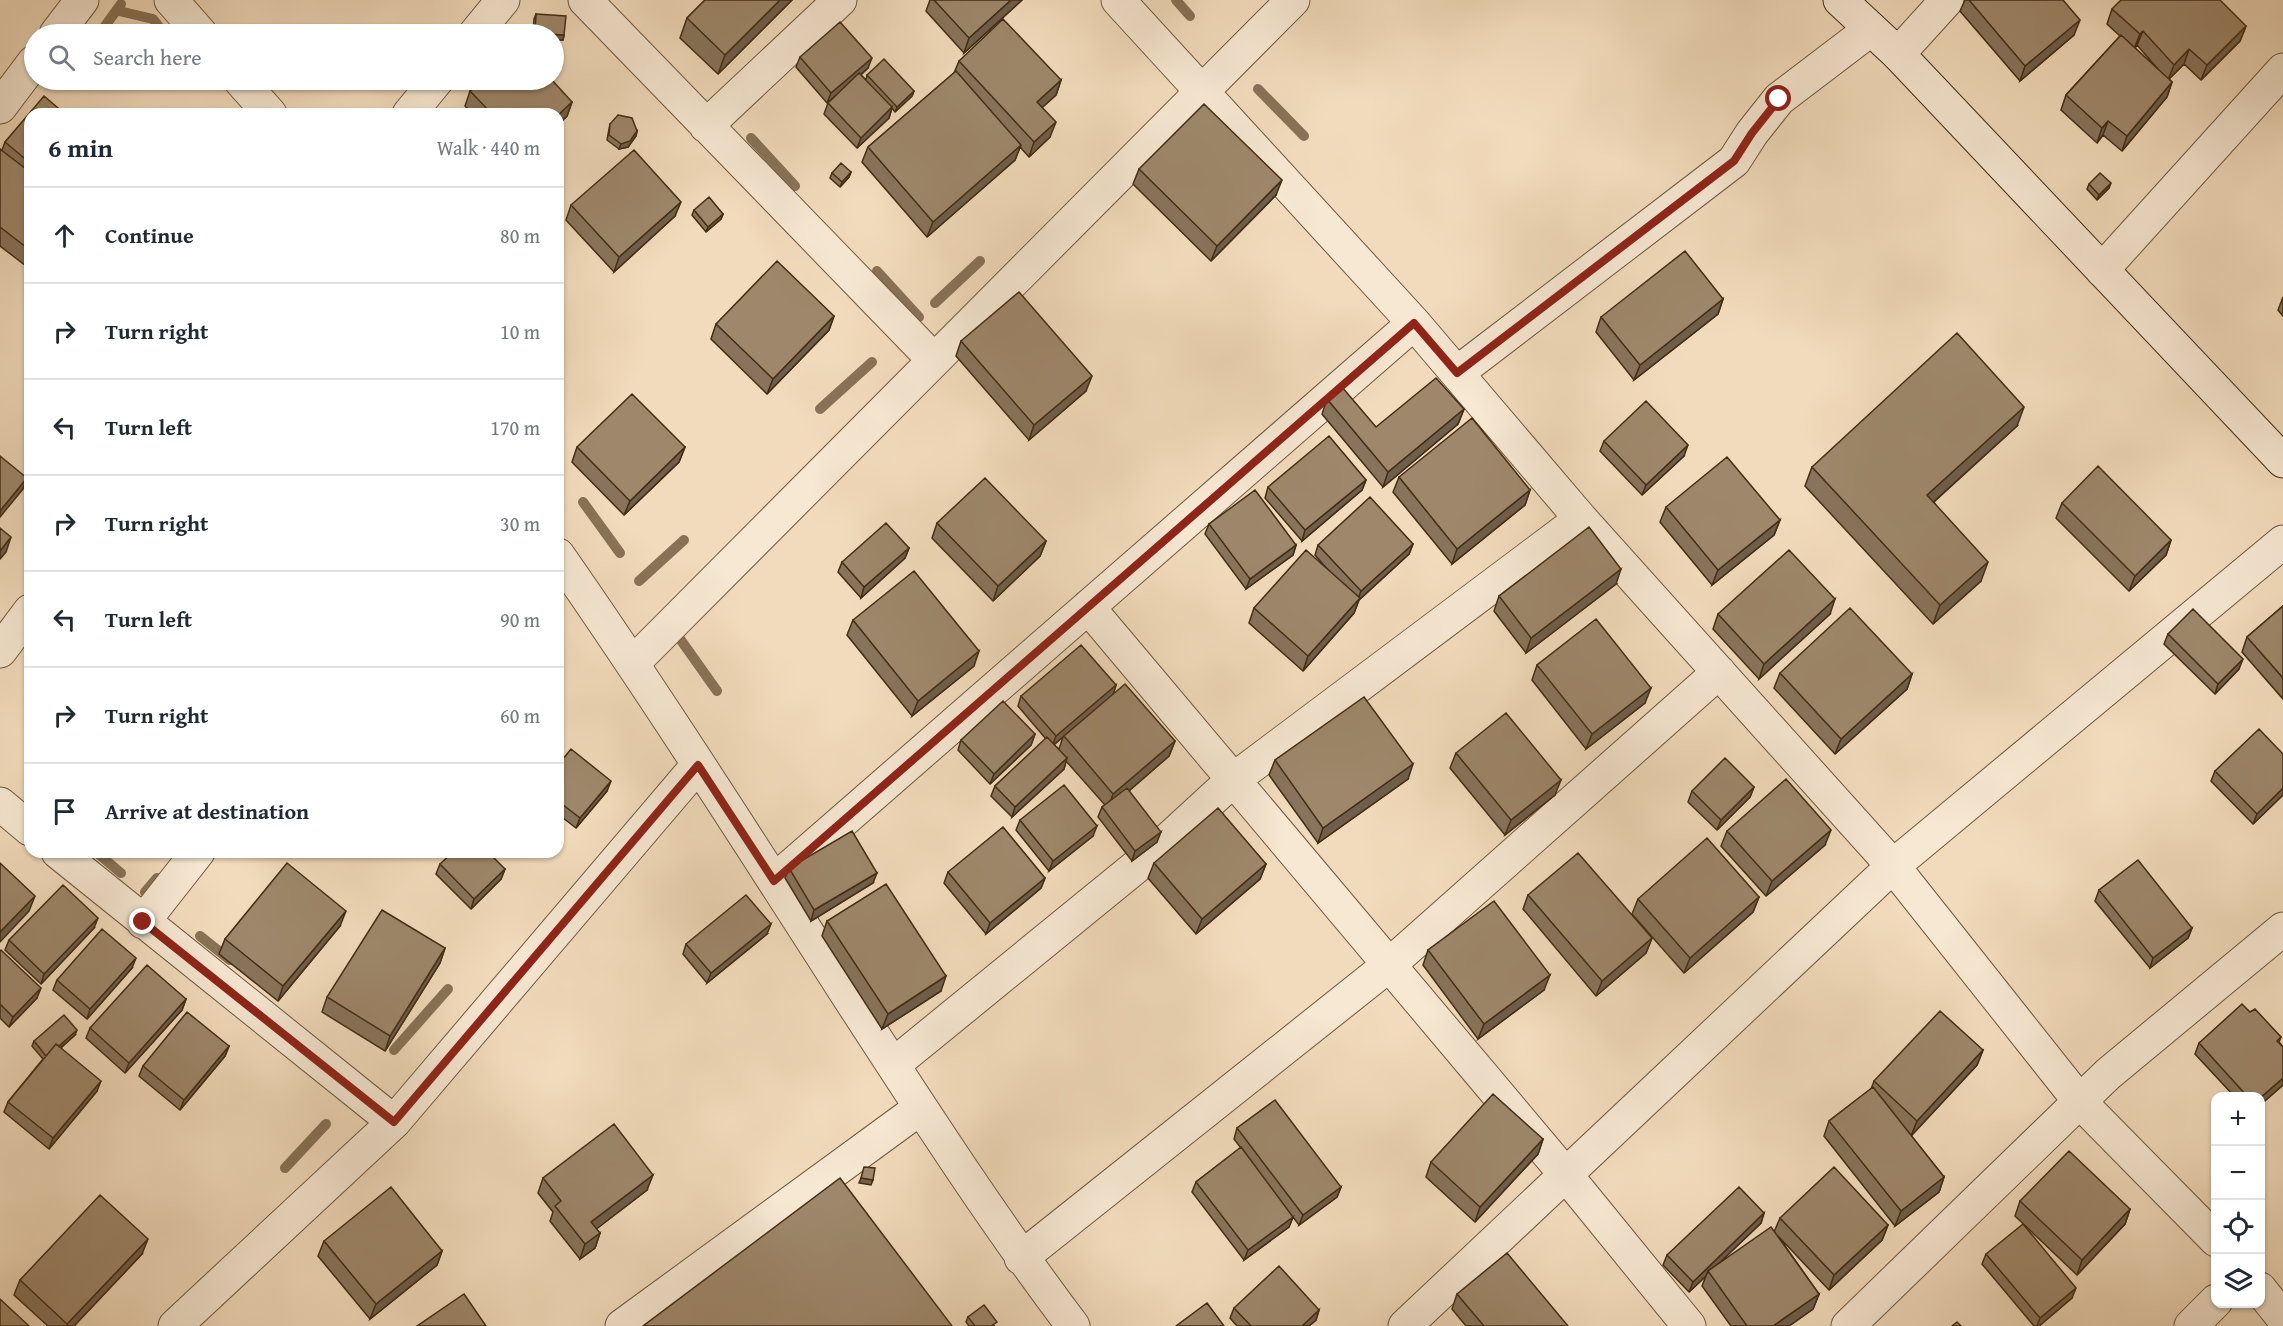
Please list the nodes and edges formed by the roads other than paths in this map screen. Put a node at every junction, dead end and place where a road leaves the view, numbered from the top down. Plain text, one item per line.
1 (82, 0) edge
2 (171, 0) edge
3 (503, 0) edge
4 (585, 0) edge
5 (840, 0) edge
6 (1118, 0) edge
7 (1293, 0) edge
8 (1840, 0) edge
9 (1947, 0) edge
10 (64, 24) edge
11 (192, 24) edge
12 (483, 24) edge
13 (1871, 29) junction
14 (1898, 54) junction
15 (2283, 70) edge
16 (24, 75) edge
17 (249, 90) edge
18 (429, 90) edge
19 (1200, 91) junction
20 (0, 107) edge
21 (265, 108) edge
22 (414, 108) edge
23 (706, 126) junction
24 (2102, 270) junction
25 (1414, 323) junction
26 (934, 360) junction
27 (1457, 373) junction
28 (2283, 461) edge
29 (1581, 519) junction
30 (2283, 542) edge
31 (564, 564) edge
32 (1088, 607) junction
33 (24, 619) edge
34 (0, 651) edge
35 (633, 663) junction
36 (1719, 672) junction
37 (698, 765) junction
38 (1233, 780) junction
39 (0, 804) edge
40 (24, 824) edge
41 (65, 858) edge
42 (193, 858) edge
43 (1893, 866) junction
44 (774, 881) junction
45 (143, 922) junction
46 (2283, 929) edge
47 (1389, 965) junction
48 (893, 1065) junction
49 (2080, 1103) junction
50 (920, 1109) junction
51 (394, 1122) junction
52 (1566, 1176) junction
53 (2211, 1235) edge
54 (1021, 1258) junction
55 (2265, 1295) edge
56 (2211, 1306) edge
57 (2283, 1318) edge
58 (175, 1326) edge
59 (622, 1326) edge
60 (1073, 1326) edge
61 (1405, 1326) edge
62 (1689, 1326) edge
63 (1848, 1326) edge
64 (2191, 1326) edge

1 - 10 street
2 - 11 street
3 - 12 street
4 - 23 street
5 - 23 street
6 - 19 street
7 - 19 street
8 - 13 street
9 - 14 street
13 - 14 street
13 - 27 street
14 - 24 street
15 - 24 street
16 - 20 street
17 - 21 street
18 - 22 street
19 - 25 street
19 - 26 street
23 - 26 street
24 - 28 street
25 - 27 street
25 - 32 street
26 - 35 street
27 - 29 street
29 - 36 street
29 - 38 street
30 - 43 street
31 - 35 street
32 - 38 street
32 - 44 street
33 - 34 street
35 - 37 street
36 - 43 street
36 - 47 street
37 - 44 street
37 - 51 street
38 - 47 street
38 - 48 street
39 - 40 street
41 - 45 street
42 - 45 street
43 - 49 street
43 - 52 street
44 - 48 street
45 - 51 street
46 - 49 street
47 - 52 street
47 - 54 street
48 - 50 street
49 - 53 street
49 - 63 street
50 - 54 street
50 - 59 street
51 - 58 street
52 - 61 street
52 - 62 street
54 - 60 street
55 - 57 street
56 - 64 street

